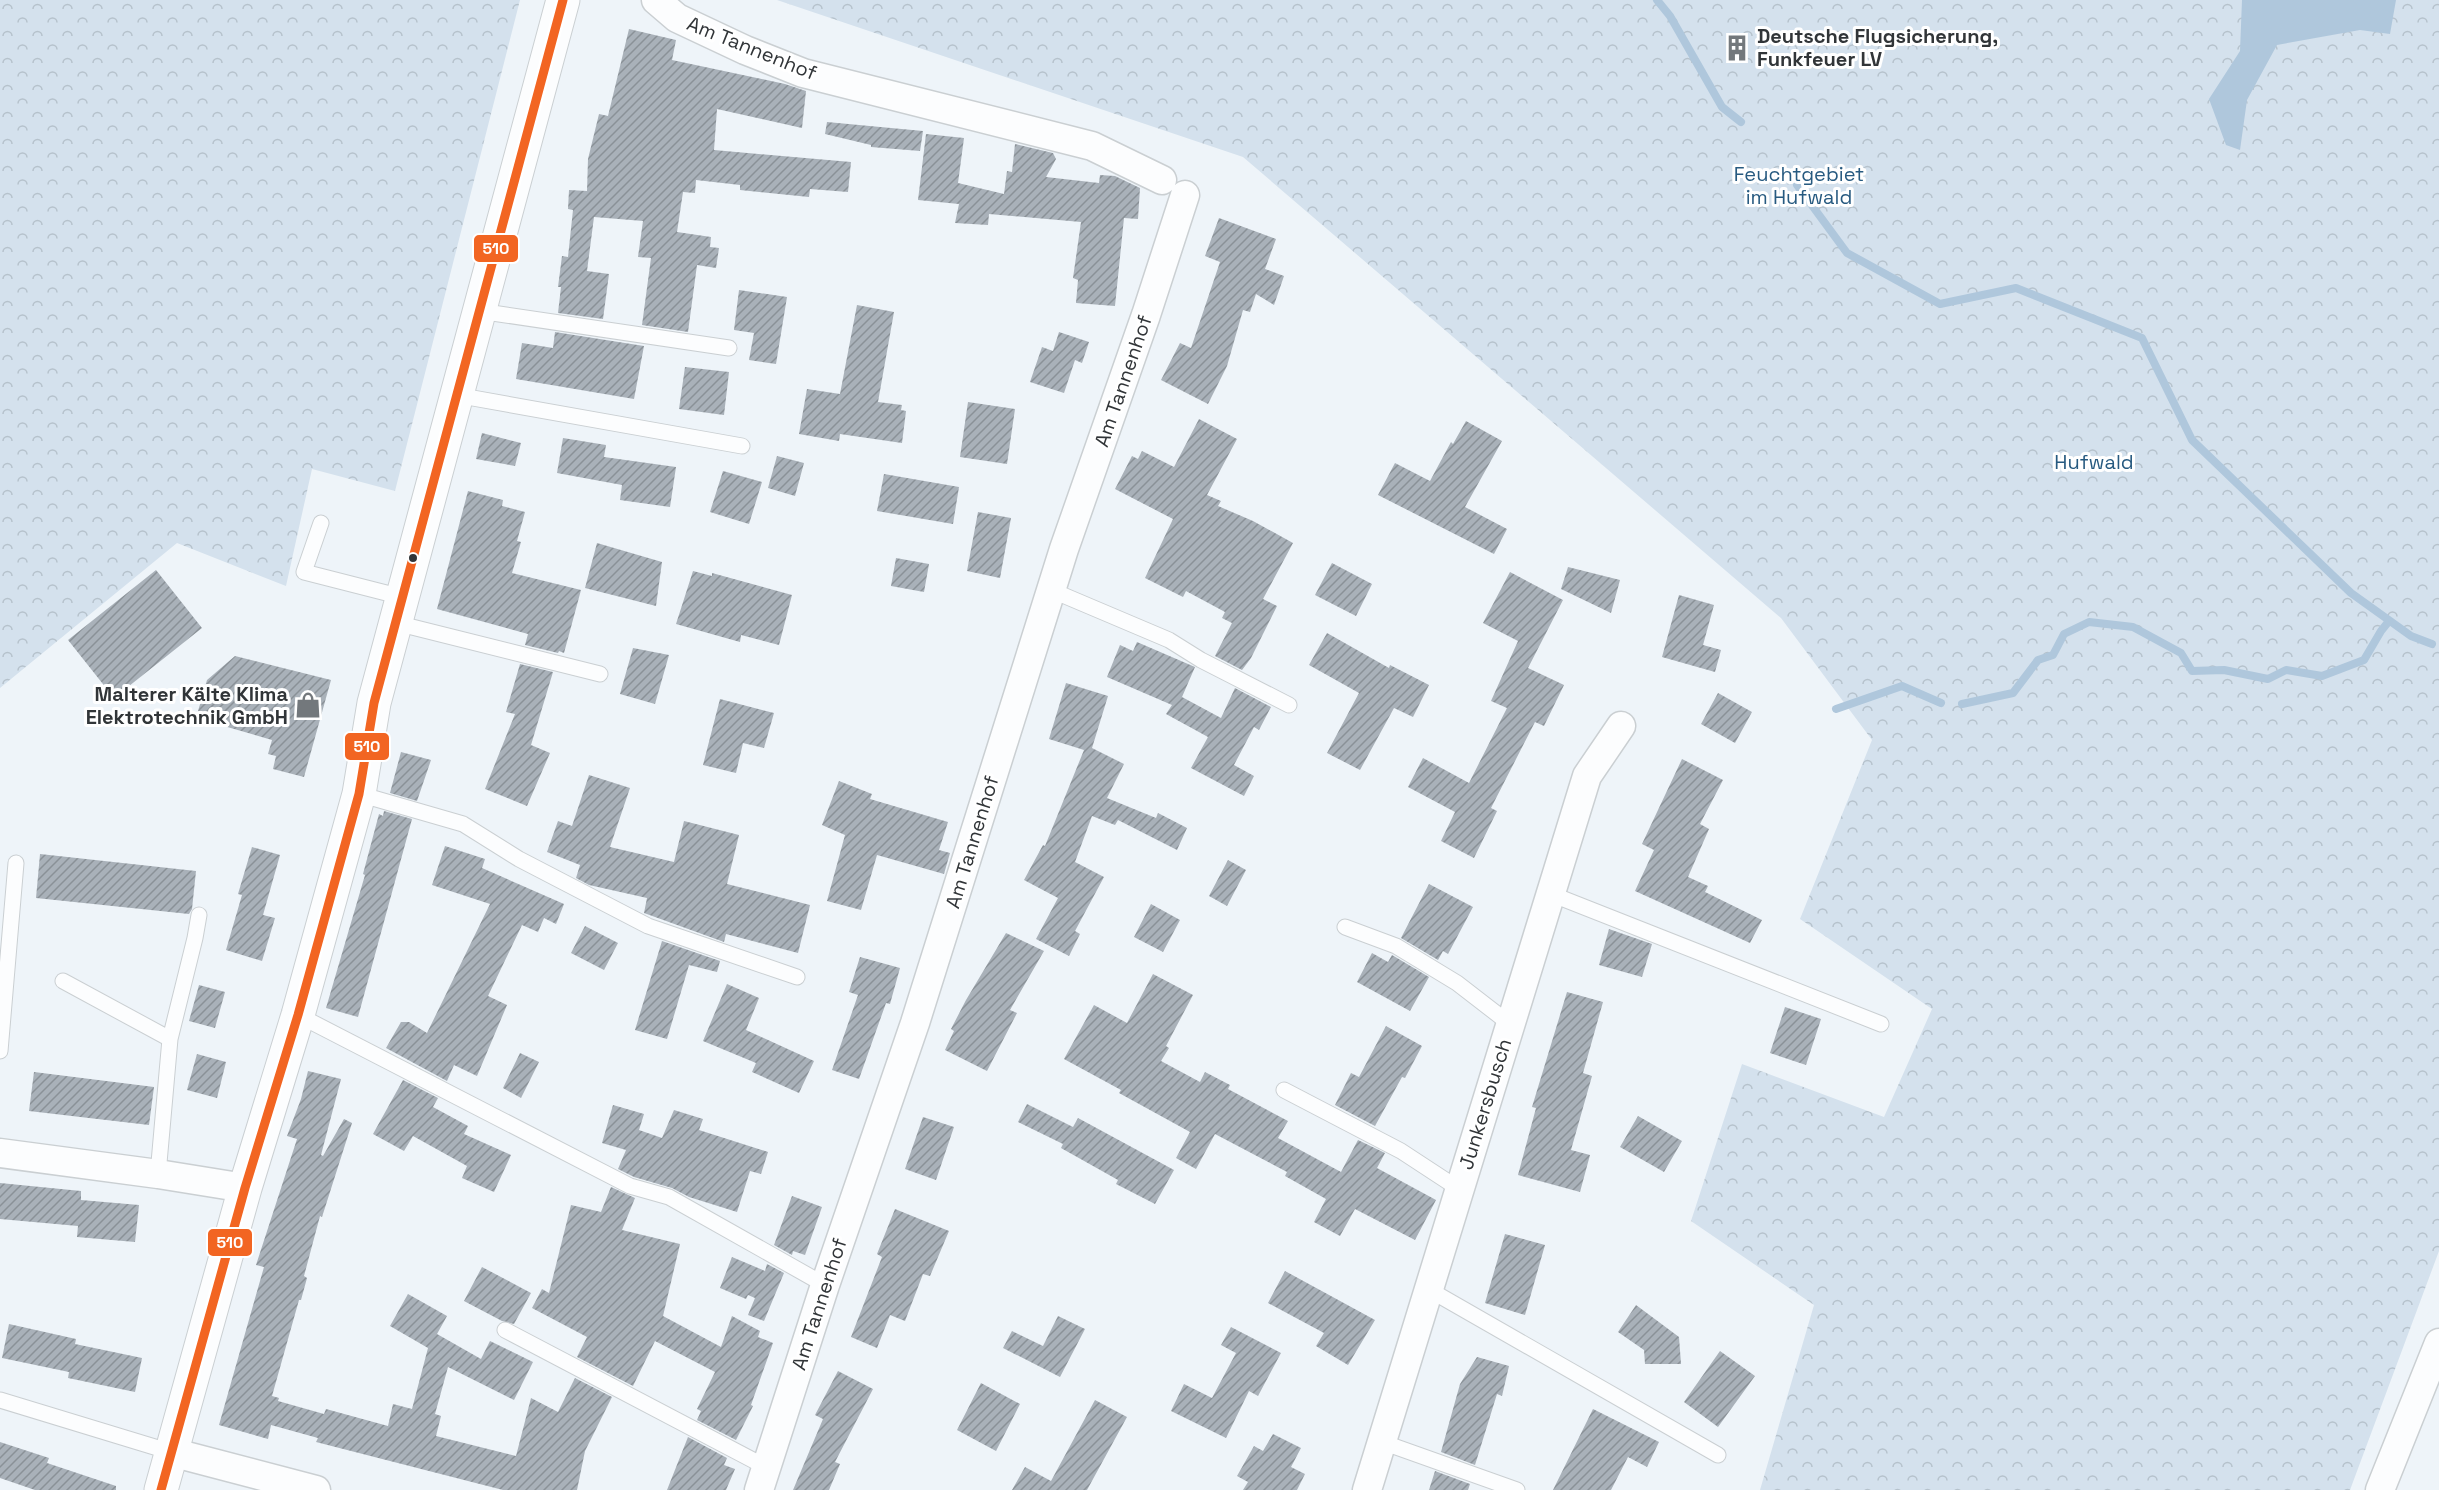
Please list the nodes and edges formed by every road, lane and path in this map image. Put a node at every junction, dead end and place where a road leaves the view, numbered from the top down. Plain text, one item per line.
1 (563, 0) edge
2 (656, 0) edge
3 (479, 311) junction
4 (729, 348) dead end
5 (456, 395) junction
6 (742, 446) dead end
7 (321, 523) dead end
8 (1052, 590) junction
9 (399, 610) junction
10 (600, 674) dead end
11 (1289, 705) dead end
12 (1621, 726) dead end
13 (359, 794) junction
14 (16, 863) dead end
15 (1551, 894) junction
16 (199, 915) dead end
17 (1345, 927) dead end
18 (797, 977) dead end
19 (63, 981) dead end
20 (298, 1015) junction
21 (1510, 1024) junction
22 (1881, 1024) dead end
23 (170, 1039) junction
24 (0, 1051) edge
25 (1284, 1090) dead end
26 (0, 1153) edge
27 (158, 1174) junction
28 (245, 1188) junction
29 (1460, 1189) junction
30 (825, 1285) junction
31 (1428, 1289) junction
32 (505, 1330) dead end
33 (2439, 1343) edge
34 (0, 1400) edge
35 (1382, 1443) junction
36 (171, 1452) junction
37 (1718, 1455) dead end
38 (762, 1478) edge
39 (161, 1490) edge
40 (316, 1490) edge
41 (1367, 1490) edge
42 (1517, 1490) edge
43 (2380, 1490) edge

1 - 3 street
2 - 8 street, Am Tannenhof
3 - 4 lane
3 - 5 street
5 - 6 lane
5 - 9 street
7 - 9 lane
8 - 11 lane
8 - 30 street, Am Tannenhof
9 - 10 lane
9 - 13 street
12 - 15 street, Junkersbusch
13 - 18 lane
13 - 20 street
14 - 24 lane
15 - 21 street, Junkersbusch
15 - 22 lane
16 - 23 lane
17 - 21 lane
19 - 23 lane
20 - 28 street
20 - 30 lane
21 - 29 street, Junkersbusch
23 - 27 lane
25 - 29 lane
26 - 27 street
27 - 28 street
28 - 36 street
29 - 31 street, Junkersbusch
30 - 38 street, Am Tannenhof
31 - 35 street, Junkersbusch
31 - 37 lane
32 - 38 lane
33 - 43 street
34 - 36 lane
35 - 41 street, Junkersbusch
35 - 42 lane
36 - 39 street
36 - 40 street

